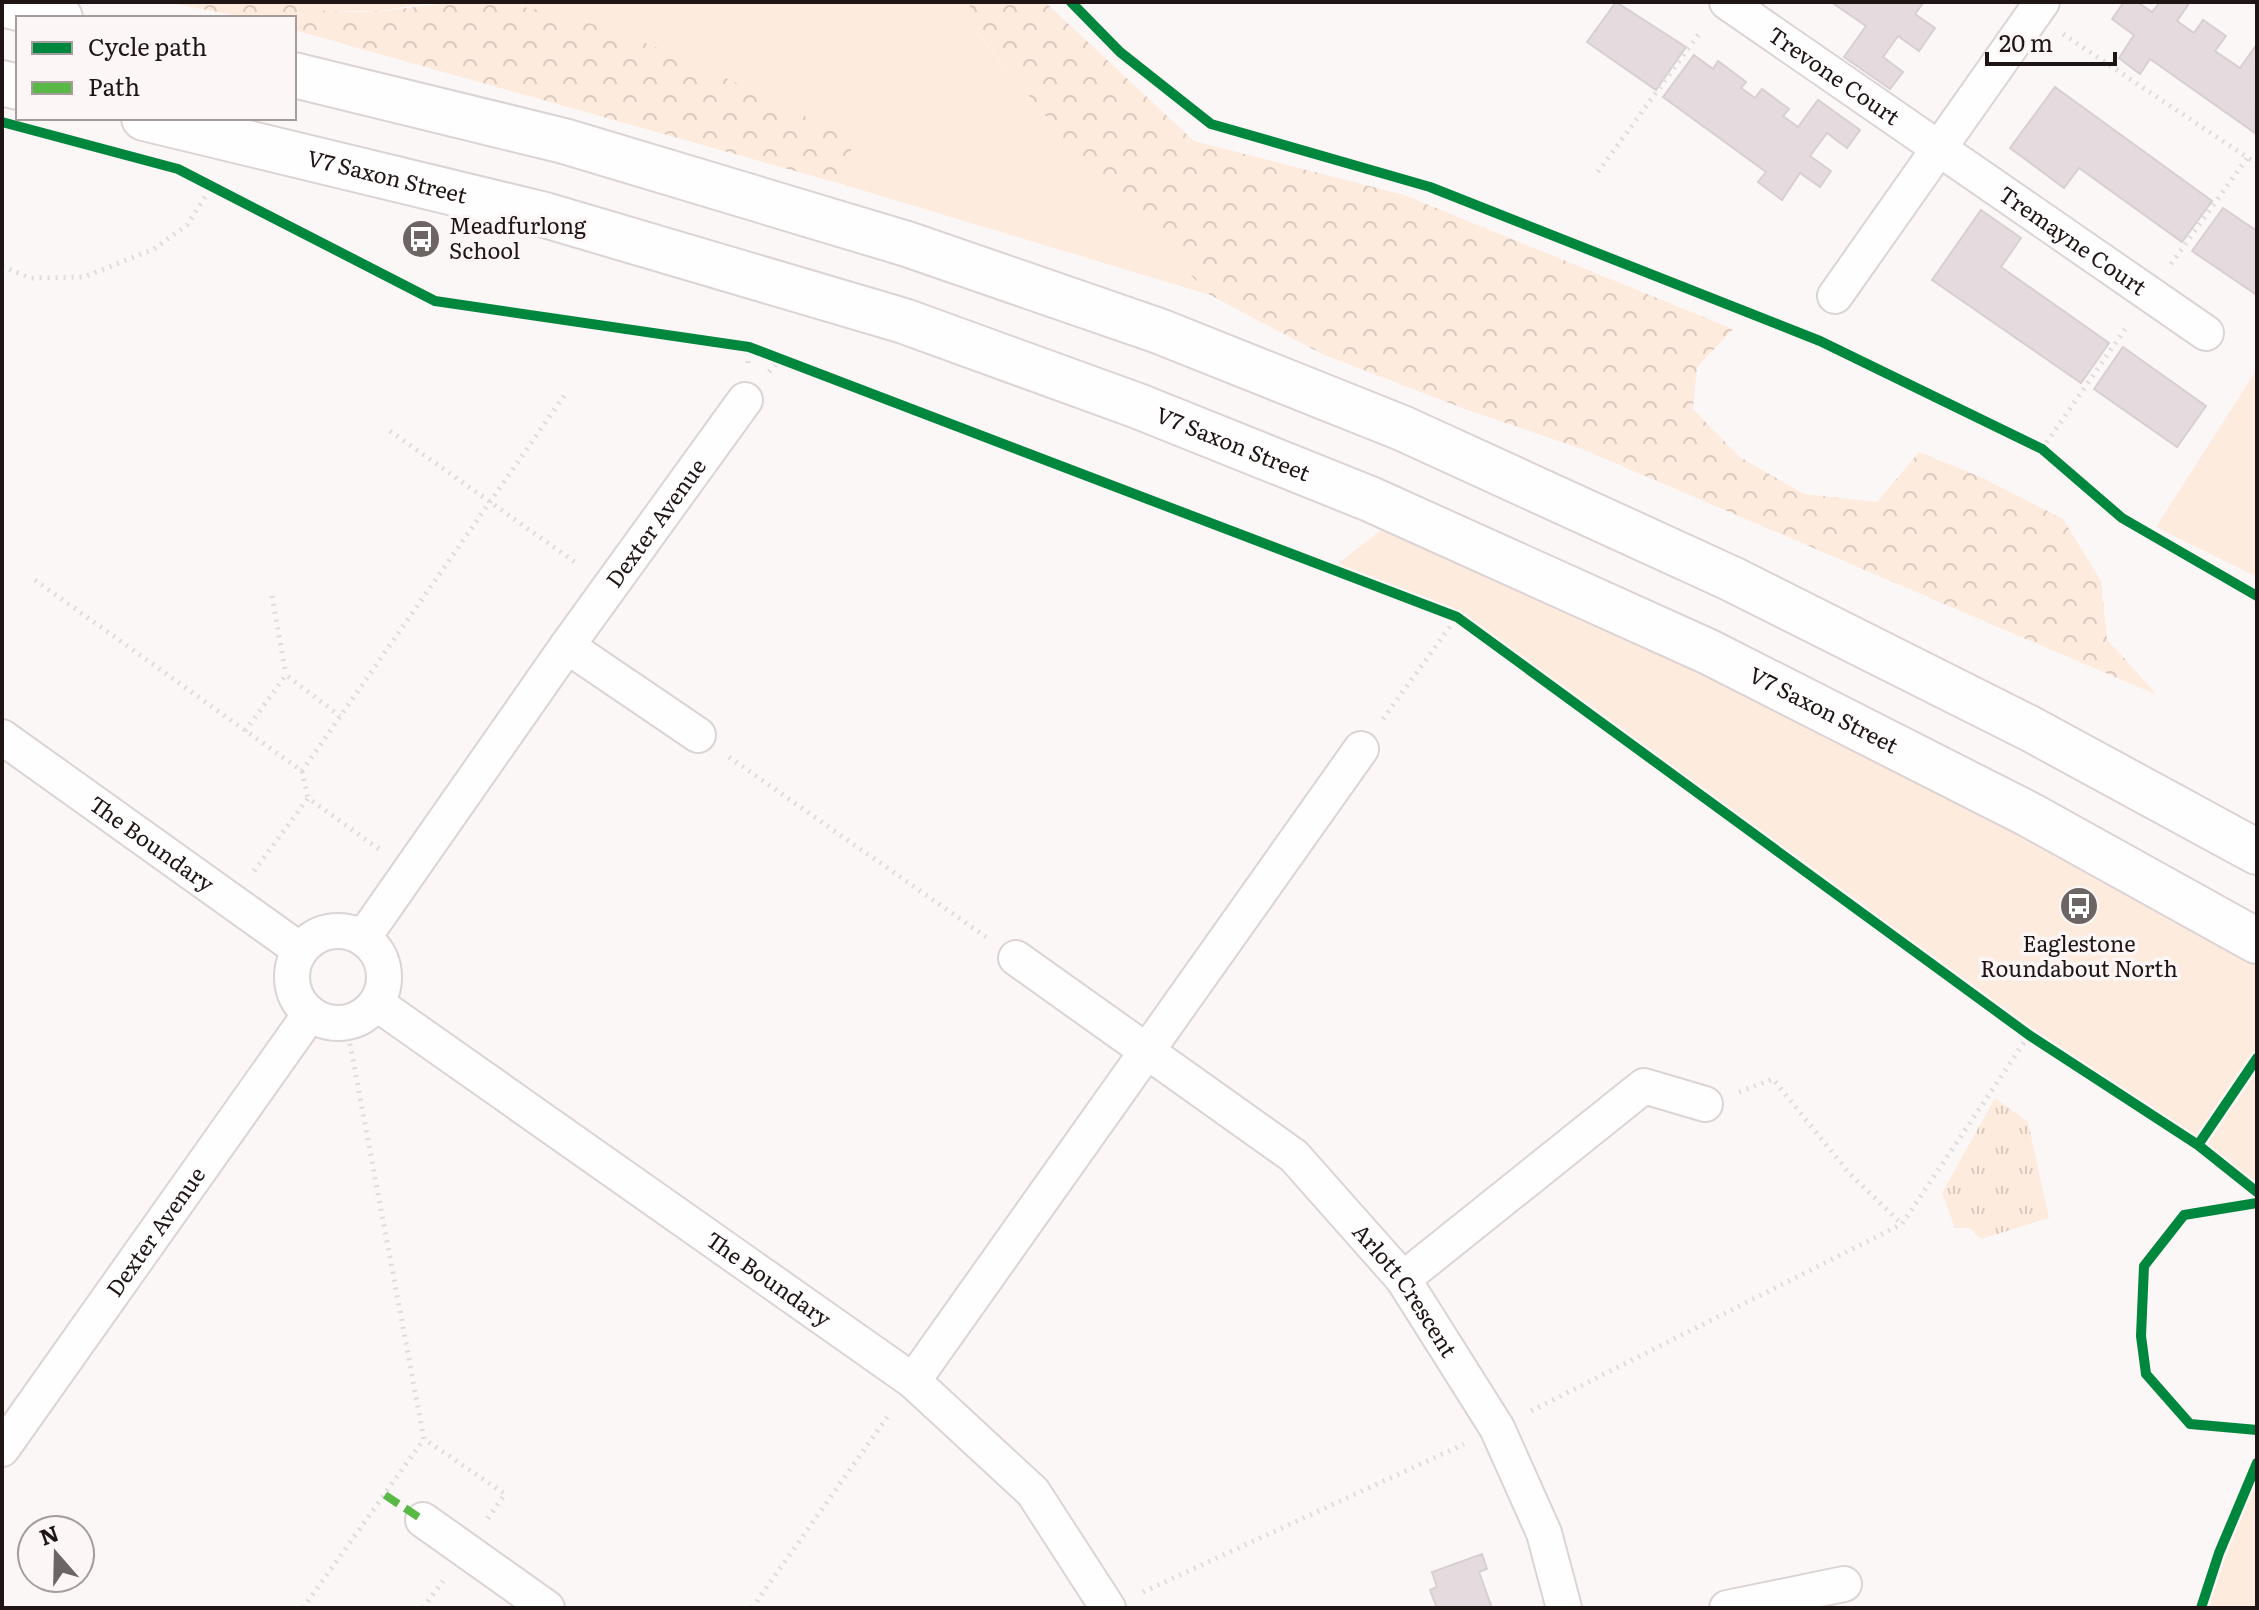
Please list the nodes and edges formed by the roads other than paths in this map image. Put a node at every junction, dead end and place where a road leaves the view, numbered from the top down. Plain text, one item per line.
1 (2, 4) edge
2 (2038, 8) edge
3 (1716, 14) edge
4 (52, 16) edge
5 (296, 75) edge
6 (152, 120) edge
7 (1939, 148) junction
8 (1835, 296) dead end
9 (2206, 333) dead end
10 (745, 400) dead end
11 (567, 646) junction
12 (698, 735) road end
13 (2, 737) edge
14 (1361, 749) road end
15 (2257, 852) edge
16 (363, 938) junction
17 (2257, 941) edge
18 (300, 950) junction
19 (1016, 958) road end
20 (376, 1003) junction
21 (310, 1014) junction
22 (1146, 1048) junction
23 (1705, 1104) road end
24 (1403, 1279) junction
25 (913, 1381) junction
26 (2, 1448) edge
27 (423, 1520) dead end
28 (1844, 1584) dead end
29 (1123, 1601) edge
30 (547, 1608) edge
31 (1564, 1608) edge
32 (1727, 1608) edge

1 - 4 street
2 - 7 street
3 - 7 street, Trevone Court
5 - 15 street
6 - 17 street, V7 Saxon Street
7 - 8 street
7 - 9 street, Tremayne Court
10 - 11 street, Dexter Avenue
11 - 12 street
11 - 16 street, Dexter Avenue
13 - 18 street, The Boundary
14 - 22 street
16 - 18 street
16 - 20 street
18 - 21 street
19 - 22 street, Arlott Crescent
20 - 21 street
20 - 25 street, The Boundary
21 - 26 street, Dexter Avenue
22 - 24 street, Arlott Crescent
22 - 25 street
23 - 24 street
24 - 31 street, Arlott Crescent
25 - 29 street, The Boundary
27 - 30 street
28 - 32 street

